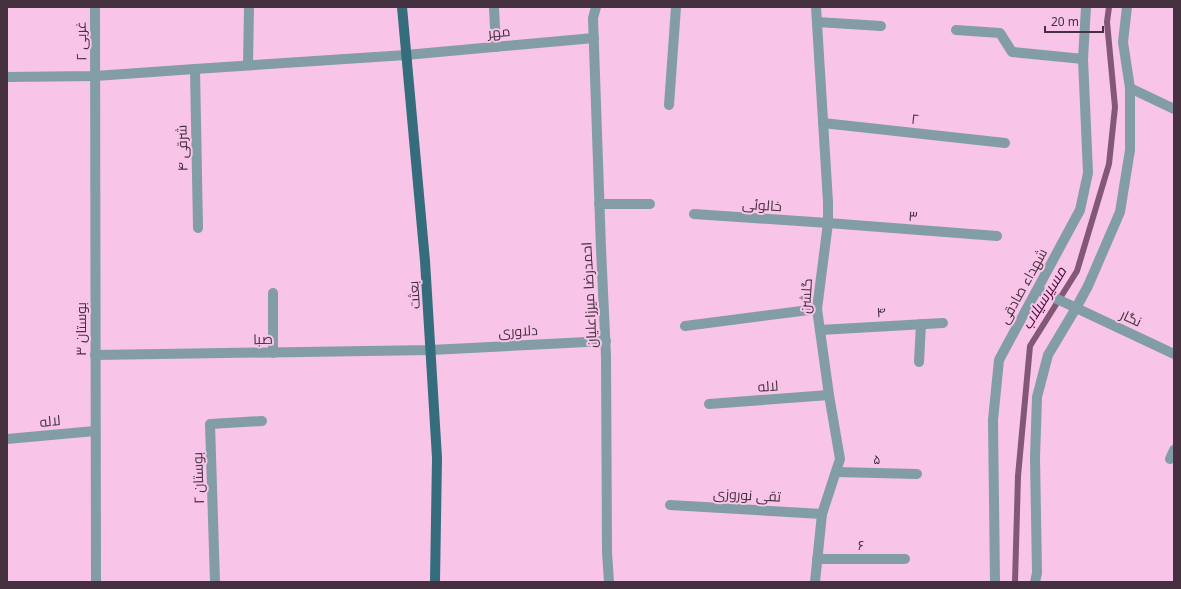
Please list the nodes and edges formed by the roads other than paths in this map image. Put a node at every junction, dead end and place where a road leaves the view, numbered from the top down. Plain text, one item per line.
1 (95, 7) edge
2 (249, 7) edge
3 (402, 7) edge
4 (596, 7) edge
5 (676, 7) edge
6 (816, 7) edge
7 (1086, 7) edge
8 (1127, 7) edge
9 (494, 8) dead end
10 (817, 22) junction
11 (881, 26) dead end
12 (956, 30) dead end
13 (594, 38) junction
14 (496, 47) junction
15 (406, 54) junction
16 (1083, 59) junction
17 (248, 65) junction
18 (195, 69) junction
19 (95, 76) junction
20 (7, 77) edge
21 (1130, 88) junction
22 (669, 106) dead end
23 (1174, 109) edge
24 (822, 123) junction
25 (1005, 142) dead end
26 (599, 204) junction
27 (650, 204) dead end
28 (694, 214) dead end
29 (828, 223) junction
30 (198, 228) dead end
31 (997, 236) dead end
32 (1038, 290) junction
33 (273, 293) dead end
34 (1076, 308) junction
35 (817, 309) junction
36 (943, 322) dead end
37 (921, 324) junction
38 (685, 326) dead end
39 (820, 330) junction
40 (606, 341) junction
41 (431, 350) junction
42 (273, 352) junction
43 (1174, 354) edge
44 (95, 355) junction
45 (919, 362) dead end
46 (829, 395) junction
47 (710, 404) dead end
48 (262, 421) dead end
49 (96, 431) junction
50 (7, 439) edge
51 (836, 472) junction
52 (916, 474) dead end
53 (670, 505) dead end
54 (822, 514) junction
55 (817, 559) junction
56 (905, 559) dead end
57 (96, 582) edge
58 (215, 582) edge
59 (435, 582) edge
60 (609, 582) edge
61 (815, 582) edge
62 (995, 582) edge
63 (1035, 582) edge

1 - 19 street, ۲ غربی
2 - 17 street
3 - 15 main road, بعثت
4 - 13 street, احمدرضا میرزاعلیان
5 - 22 street
6 - 10 street, گلشن
7 - 16 street, شهداء صادقی
8 - 21 street
9 - 14 street
10 - 11 street
10 - 24 street, گلشن
12 - 16 street
13 - 14 street, مهر
13 - 26 street, احمدرضا میرزاعلیان
14 - 15 street, مهر
15 - 17 street, مهر
15 - 41 main road, بعثت
16 - 32 street, شهداء صادقی
17 - 18 street, مهر
18 - 19 street, مهر
18 - 30 street, ۴ شرقی
19 - 20 street, مهر
19 - 44 street, بوستان ۳
21 - 23 street
21 - 34 street
24 - 25 street, ۲
24 - 29 street, گلشن
26 - 27 street
26 - 40 street, احمدرضا میرزاعلیان
28 - 29 street, خالوئی
29 - 31 street, ۳
29 - 35 street, گلشن
32 - 34 street, نگار
32 - 62 street, شهداء صادقی
33 - 42 street
34 - 43 street, نگار
34 - 63 street
35 - 38 street
35 - 39 street, گلشن
36 - 37 street, ۴
37 - 39 street, ۴
37 - 45 street
39 - 46 street, گلشن
40 - 41 street, دلاوری
40 - 60 street, احمدرضا میرزاعلیان
41 - 42 street, صبا
41 - 59 main road, بعثت
42 - 44 street, صبا
44 - 49 street, بوستان ۳
46 - 47 street, لاله
46 - 51 street, گلشن
48 - 58 street, بوستان ۲
49 - 50 street, لاله
49 - 57 street, بوستان ۳
51 - 52 street, ۵
51 - 54 street, گلشن
53 - 54 street, تقی نوروزی
54 - 55 street, گلشن
55 - 56 street, ۶
55 - 61 street, گلشن

